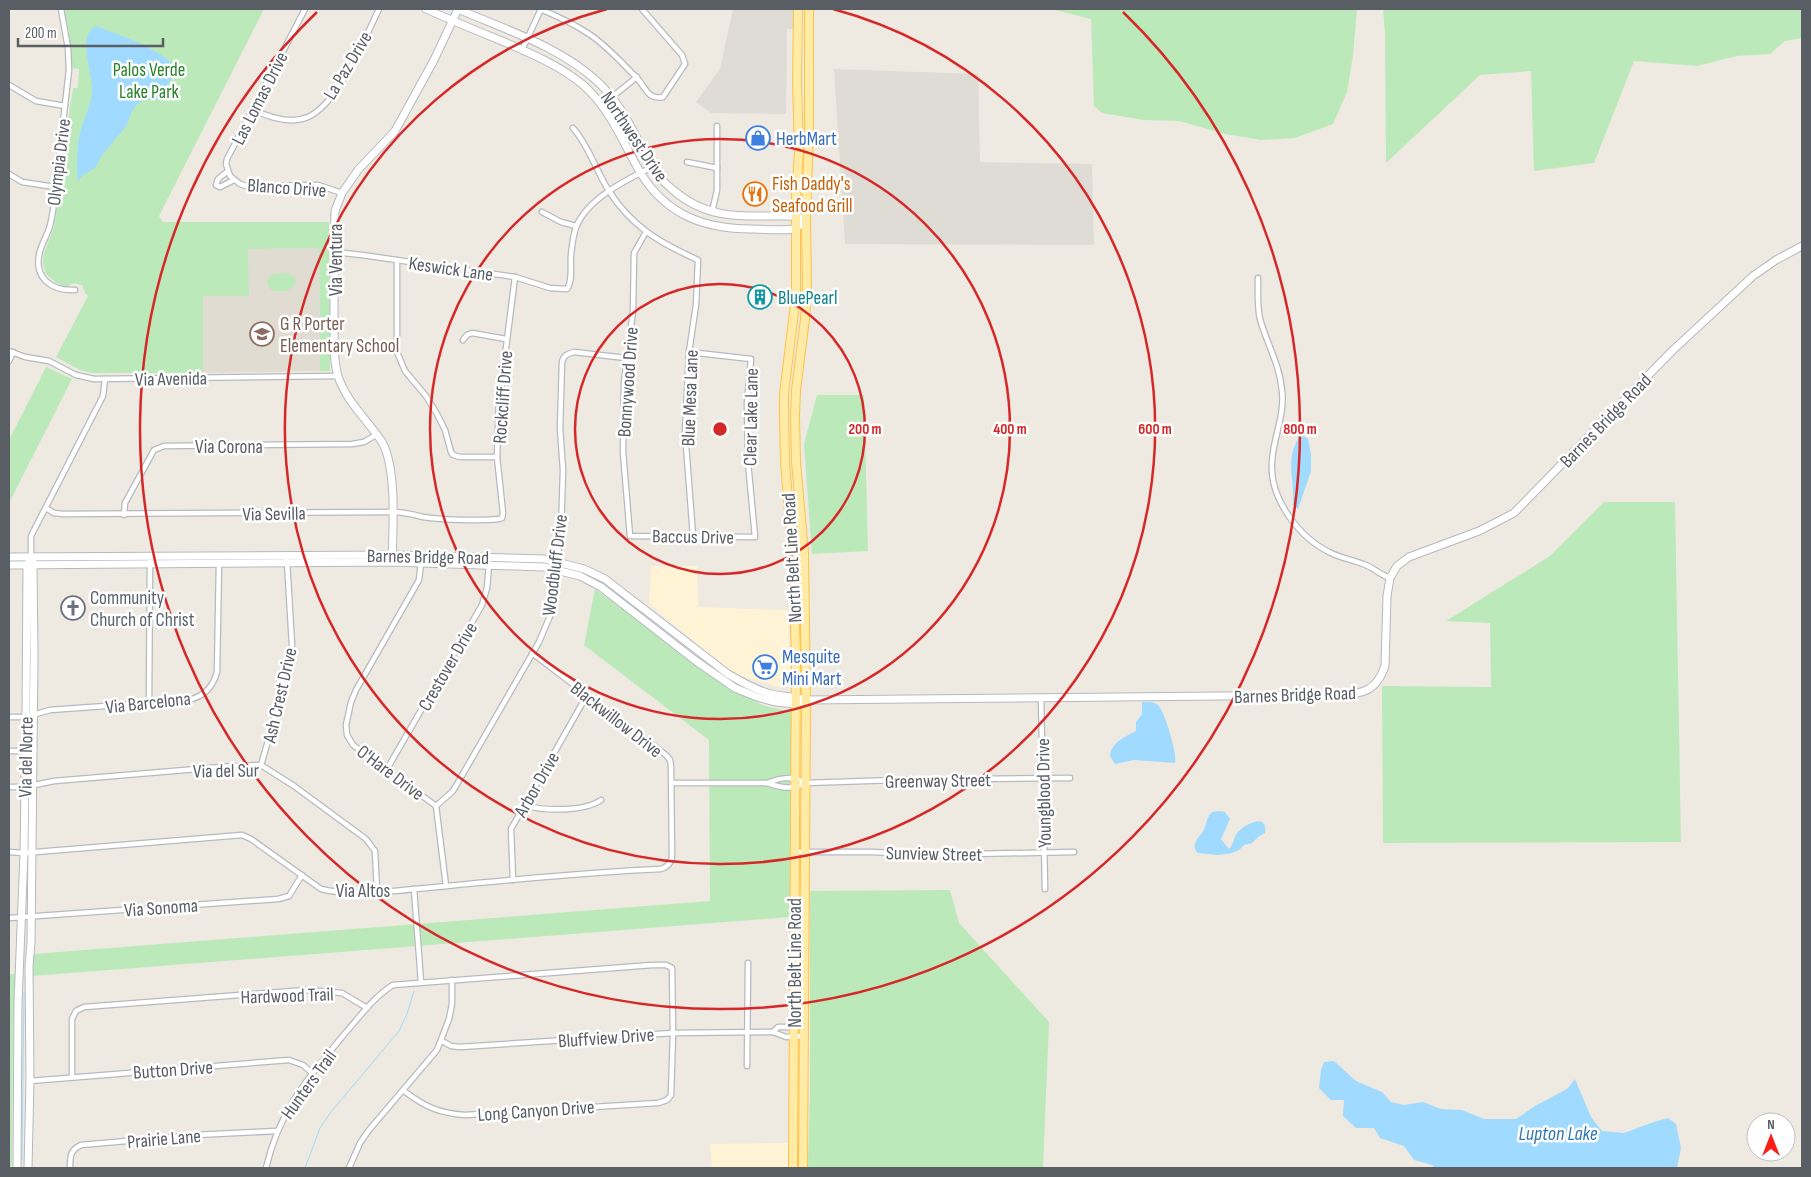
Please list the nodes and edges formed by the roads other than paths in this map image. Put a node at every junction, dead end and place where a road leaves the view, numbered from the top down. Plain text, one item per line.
1 (61, 9) edge
2 (305, 9) edge
3 (379, 9) edge
4 (428, 9) edge
5 (458, 9) edge
6 (541, 9) edge
7 (642, 9) edge
8 (798, 13) edge
9 (809, 13) edge
10 (453, 20) junction
11 (527, 39) junction
12 (522, 50) junction
13 (637, 77) junction
14 (9, 84) edge
15 (612, 96) junction
16 (602, 105) junction
17 (65, 106) junction
18 (252, 109) junction
19 (717, 126) dead end
20 (573, 128) dead end
21 (799, 161) junction
22 (808, 161) junction
23 (688, 162) dead end
24 (652, 167) junction
25 (717, 168) junction
26 (228, 171) junction
27 (641, 173) junction
28 (9, 174) edge
29 (234, 180) junction
30 (216, 185) joint
31 (55, 187) junction
32 (609, 192) junction
33 (342, 193) junction
34 (542, 212) dead end
35 (712, 212) junction
36 (795, 216) junction
37 (806, 220) junction
38 (576, 226) junction
39 (795, 229) junction
40 (646, 232) junction
41 (1802, 246) edge
42 (334, 252) junction
43 (397, 260) junction
44 (515, 277) junction
45 (1258, 278) dead end
46 (75, 290) dead end
47 (506, 339) junction
48 (463, 340) dead end
49 (11, 352) edge
50 (689, 352) junction
51 (626, 358) junction
52 (9, 361) edge
53 (338, 376) junction
54 (105, 379) junction
55 (784, 416) junction
56 (795, 416) junction
57 (376, 435) junction
58 (497, 457) junction
59 (46, 508) junction
60 (392, 512) junction
61 (124, 515) junction
62 (502, 518) joint
63 (630, 536) joint
64 (694, 536) junction
65 (755, 537) joint
66 (219, 555) junction
67 (286, 555) junction
68 (150, 556) junction
69 (9, 557) edge
70 (31, 557) junction
71 (392, 559) junction
72 (421, 559) junction
73 (489, 561) junction
74 (557, 561) junction
75 (287, 563) junction
76 (150, 564) junction
77 (219, 564) junction
78 (9, 565) edge
79 (31, 565) junction
80 (556, 569) junction
81 (1390, 578) junction
82 (804, 580) junction
83 (794, 581) junction
84 (616, 588) junction
85 (611, 595) junction
86 (659, 621) junction
87 (654, 627) junction
88 (532, 653) junction
89 (587, 695) junction
90 (1041, 697) junction
91 (796, 700) junction
92 (806, 700) junction
93 (149, 704) junction
94 (30, 716) junction
95 (9, 717) edge
96 (9, 751) edge
97 (25, 751) junction
98 (261, 765) junction
99 (387, 769) junction
100 (795, 778) junction
101 (1043, 778) junction
102 (1070, 778) dead end
103 (672, 782) junction
104 (767, 783) junction
105 (806, 783) junction
106 (28, 786) junction
107 (9, 787) edge
108 (796, 788) junction
109 (600, 800) dead end
110 (524, 805) junction
111 (436, 806) junction
112 (9, 852) edge
113 (32, 852) junction
114 (795, 852) junction
115 (1074, 852) dead end
116 (24, 853) junction
117 (804, 853) junction
118 (1044, 853) junction
119 (671, 860) joint
120 (302, 875) junction
121 (513, 880) junction
122 (446, 886) junction
123 (414, 889) junction
124 (1045, 889) dead end
125 (378, 891) junction
126 (9, 918) edge
127 (21, 918) junction
128 (31, 918) junction
129 (748, 963) dead end
130 (805, 972) junction
131 (794, 973) junction
132 (452, 980) junction
133 (421, 982) junction
134 (367, 1008) junction
135 (793, 1027) junction
136 (804, 1027) junction
137 (748, 1032) junction
138 (772, 1032) junction
139 (673, 1033) junction
140 (793, 1036) junction
141 (804, 1036) junction
142 (442, 1041) junction
143 (747, 1066) dead end
144 (312, 1073) junction
145 (72, 1076) junction
146 (30, 1081) junction
147 (404, 1090) junction
148 (276, 1131) junction
149 (793, 1153) junction
150 (803, 1153) junction
151 (17, 1168) edge
152 (28, 1168) edge
153 (70, 1168) edge
154 (266, 1168) edge
155 (349, 1168) edge
156 (793, 1168) edge
157 (803, 1168) edge

1 - 17 street, Olympia Drive
2 - 18 street, Las Lomas Drive
3 - 18 street, La Paz Drive
4 - 10 street, Northwest Drive
5 - 10 street, Via Ventura
5 - 11 street, Northwest Drive
6 - 11 street
6 - 13 street
7 - 13 street
8 - 9 main road
8 - 21 main road, North Belt Line Road
9 - 22 main road, North Belt Line Road
10 - 12 street, Northwest Drive
10 - 33 street, Via Ventura
11 - 12 street
11 - 15 street, Northwest Drive
12 - 16 street, Northwest Drive
13 - 15 street
14 - 17 street
15 - 16 street
15 - 24 street, Northwest Drive
16 - 27 street, Northwest Drive
17 - 31 street, Olympia Drive
18 - 26 street, Las Lomas Drive
19 - 25 street
20 - 32 street
21 - 22 main road
21 - 36 main road, North Belt Line Road
22 - 37 main road, North Belt Line Road
23 - 25 street
24 - 27 street
24 - 35 street, Northwest Drive
25 - 35 street
26 - 29 street, Blanco Drive
26 - 30 street, Las Lomas Drive
27 - 32 street
27 - 39 street, Northwest Drive
28 - 31 street
29 - 30 street, Blanco Drive
29 - 33 street, Blanco Drive
31 - 46 street, Olympia Drive
32 - 38 street
32 - 40 street
33 - 42 street, Via Ventura
34 - 38 street
35 - 36 street, Northwest Drive
36 - 37 street, Northwest Drive
36 - 39 main road, North Belt Line Road
37 - 39 street
37 - 56 main road, North Belt Line Road
38 - 44 street, Keswick Lane
39 - 55 main road, North Belt Line Road
40 - 50 street, Blue Mesa Lane
40 - 51 street, Bonnywood Drive
41 - 81 street, Barnes Bridge Road
42 - 43 street, Keswick Lane
42 - 53 street, Via Ventura
43 - 44 street, Keswick Lane
43 - 58 street
44 - 47 street, Rockcliff Drive
45 - 81 street
47 - 48 street
47 - 58 street, Rockcliff Drive
49 - 52 street
49 - 54 street, Via Avenida
50 - 64 street, Blue Mesa Lane
50 - 65 street, Clear Lake Lane
51 - 63 street, Bonnywood Drive
51 - 74 street, Woodbluff Drive
53 - 54 street, Via Avenida
53 - 57 street, Via Ventura
54 - 59 street, Via del Norte
55 - 56 main road
55 - 83 main road, North Belt Line Road
56 - 82 main road, North Belt Line Road
57 - 60 street, Via Ventura
57 - 61 street, Via Corona
58 - 62 street, Rockcliff Drive
59 - 61 street, Via Sevilla
59 - 70 street, Via del Norte
60 - 61 street, Via Sevilla
60 - 62 street, Via Sevilla
60 - 71 street, Via Ventura
63 - 64 street, Baccus Drive
64 - 65 street, Baccus Drive
66 - 67 street, Barnes Bridge Road
66 - 68 street, Barnes Bridge Road
66 - 77 street, Via Barcelona
67 - 71 street, Barnes Bridge Road
67 - 75 street, Ash Crest Drive
68 - 70 street, Barnes Bridge Road
68 - 76 street
69 - 70 street, Barnes Bridge Road
70 - 79 street, Via del Norte
71 - 72 street, Barnes Bridge Road
71 - 75 street, Barnes Bridge Road
72 - 73 street, Barnes Bridge Road
72 - 99 street, O'Hare Drive
73 - 74 street, Barnes Bridge Road
73 - 80 street, Barnes Bridge Road
73 - 99 street, Crestover Drive
74 - 80 street, Woodbluff Drive
74 - 84 street, Barnes Bridge Road
75 - 77 street, Barnes Bridge Road
75 - 98 street, Ash Crest Drive
76 - 77 street, Barnes Bridge Road
76 - 79 street, Barnes Bridge Road
76 - 93 street
77 - 93 street, Via Barcelona
78 - 79 street, Barnes Bridge Road
79 - 94 street, Via del Norte
80 - 85 street, Barnes Bridge Road
80 - 88 street, Woodbluff Drive
81 - 90 street, Barnes Bridge Road
82 - 83 main road
82 - 92 main road, North Belt Line Road
83 - 91 main road, North Belt Line Road
84 - 85 street
84 - 86 street, Barnes Bridge Road
85 - 87 street, Barnes Bridge Road
86 - 87 street
86 - 91 street, Barnes Bridge Road
87 - 91 street, Barnes Bridge Road
88 - 89 street, Blackwillow Drive
88 - 111 street, Woodbluff Drive
89 - 103 street, Blackwillow Drive
89 - 110 street, Arbor Drive
90 - 92 street, Barnes Bridge Road
90 - 101 street, Youngblood Drive
91 - 92 street, Barnes Bridge Road
91 - 100 main road, North Belt Line Road
92 - 105 main road, North Belt Line Road
93 - 94 street, Via Barcelona
94 - 95 street, Via Barcelona
94 - 97 street, Via del Norte
94 - 106 street, Via del Norte
96 - 97 street
97 - 106 street, Via del Norte
98 - 106 street, Via del Sur
98 - 125 street, Via del Sur
99 - 111 street, O'Hare Drive
100 - 104 street
100 - 105 street
100 - 108 main road, North Belt Line Road
101 - 102 street, Greenway Street
101 - 105 street, Greenway Street
101 - 118 street, Youngblood Drive
103 - 104 street
103 - 119 street, Blackwillow Drive
104 - 108 street
105 - 108 street
105 - 117 main road, North Belt Line Road
106 - 107 street, Via del Sur
106 - 113 street, Via del Norte
106 - 116 street, Via del Norte
108 - 114 main road, North Belt Line Road
109 - 110 street
110 - 121 street, Arbor Drive
111 - 122 street, O'Hare Drive
112 - 116 street, Via Altos
113 - 116 street, Via Altos
113 - 120 street, Via Altos
113 - 128 street, Via del Norte
114 - 117 street, Sunview Street
114 - 131 main road, North Belt Line Road
115 - 118 street, Sunview Street
116 - 127 street, Via del Norte
117 - 118 street, Sunview Street
117 - 130 main road, North Belt Line Road
118 - 124 street, Youngblood Drive
119 - 121 street, Via Altos
120 - 125 street, Via Altos
120 - 128 street, Via Sonoma
121 - 122 street, Via Altos
122 - 123 street, Via Altos
123 - 125 street, Via Altos
123 - 133 street
126 - 127 street, Via Sonoma
127 - 128 street, Via Sonoma
127 - 151 street, Via del Norte
128 - 146 street, Via del Norte
129 - 137 street
130 - 131 main road
130 - 136 main road, North Belt Line Road
131 - 135 main road, North Belt Line Road
132 - 133 street
132 - 139 street
132 - 142 street
133 - 134 street
134 - 144 street, Hunters Trail
134 - 145 street, Hardwood Trail
135 - 136 street, Bluffview Drive
135 - 138 street, Bluffview Drive
135 - 140 main road, North Belt Line Road
136 - 141 main road, North Belt Line Road
137 - 138 street, Bluffview Drive
137 - 139 street, Bluffview Drive
137 - 143 street
138 - 140 street, Bluffview Drive
139 - 142 street, Bluffview Drive
139 - 147 street, Long Canyon Drive
140 - 141 street, Bluffview Drive
140 - 149 main road, North Belt Line Road
141 - 150 main road, North Belt Line Road
142 - 147 street
144 - 145 street, Button Drive
144 - 148 street, Hunters Trail
145 - 146 street, Button Drive
146 - 152 street, Via del Norte
147 - 155 street
148 - 153 street, Prairie Lane
148 - 154 street, Hunters Trail
149 - 150 main road
149 - 156 main road, North Belt Line Road
150 - 157 main road, North Belt Line Road

